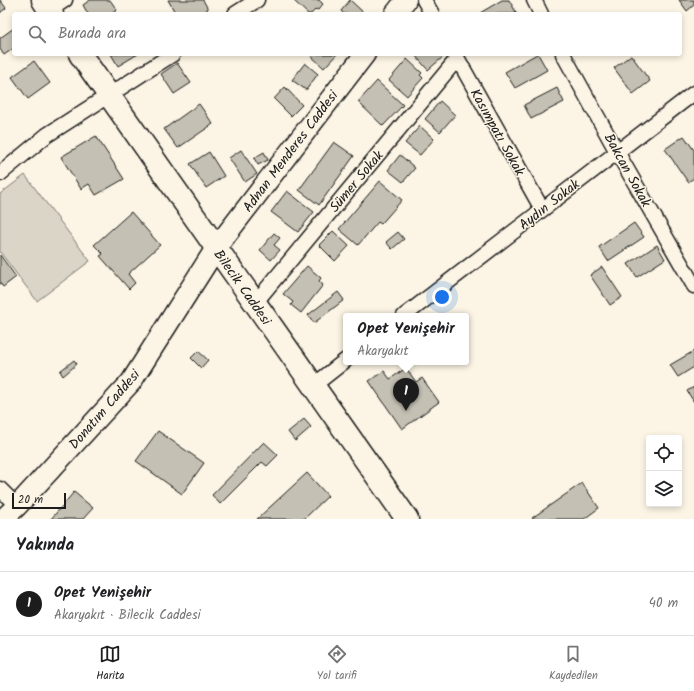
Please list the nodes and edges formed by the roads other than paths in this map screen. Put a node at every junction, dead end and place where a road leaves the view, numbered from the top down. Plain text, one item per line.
1 (257, 0) edge
2 (406, 0) edge
3 (424, 0) edge
4 (534, 0) edge
5 (238, 12) edge
6 (397, 12) edge
7 (431, 12) edge
8 (541, 12) edge
9 (81, 56) edge
10 (170, 56) edge
11 (362, 56) edge
12 (564, 56) edge
13 (456, 57) edge
14 (694, 93) edge
15 (109, 95) junction
16 (617, 152) junction
17 (0, 174) edge
18 (542, 209) junction
19 (216, 248) junction
20 (694, 286) edge
21 (255, 303) junction
22 (408, 313) edge
23 (343, 362) edge
24 (313, 386) junction
25 (0, 489) edge
26 (10, 513) edge
27 (407, 519) edge

1 - 5 street
2 - 6 street
3 - 7 street
4 - 8 street
9 - 15 main road, Bilecik Caddesi
10 - 15 street
11 - 19 street, Adnan Menderes Caddesi
12 - 16 street, Bakcan Sokak
13 - 18 street, Kasımpatı Sokak
13 - 21 street, Sümer Sokak
14 - 16 street, Aydın Sokak
15 - 17 street
15 - 19 main road, Bilecik Caddesi
16 - 18 street, Aydın Sokak
16 - 20 street, Bakcan Sokak
18 - 22 street, Aydın Sokak
19 - 21 main road, Bilecik Caddesi
19 - 26 street, Donatım Caddesi
21 - 24 main road, Bilecik Caddesi
23 - 24 street
24 - 27 main road, Bilecik Caddesi
25 - 26 street

